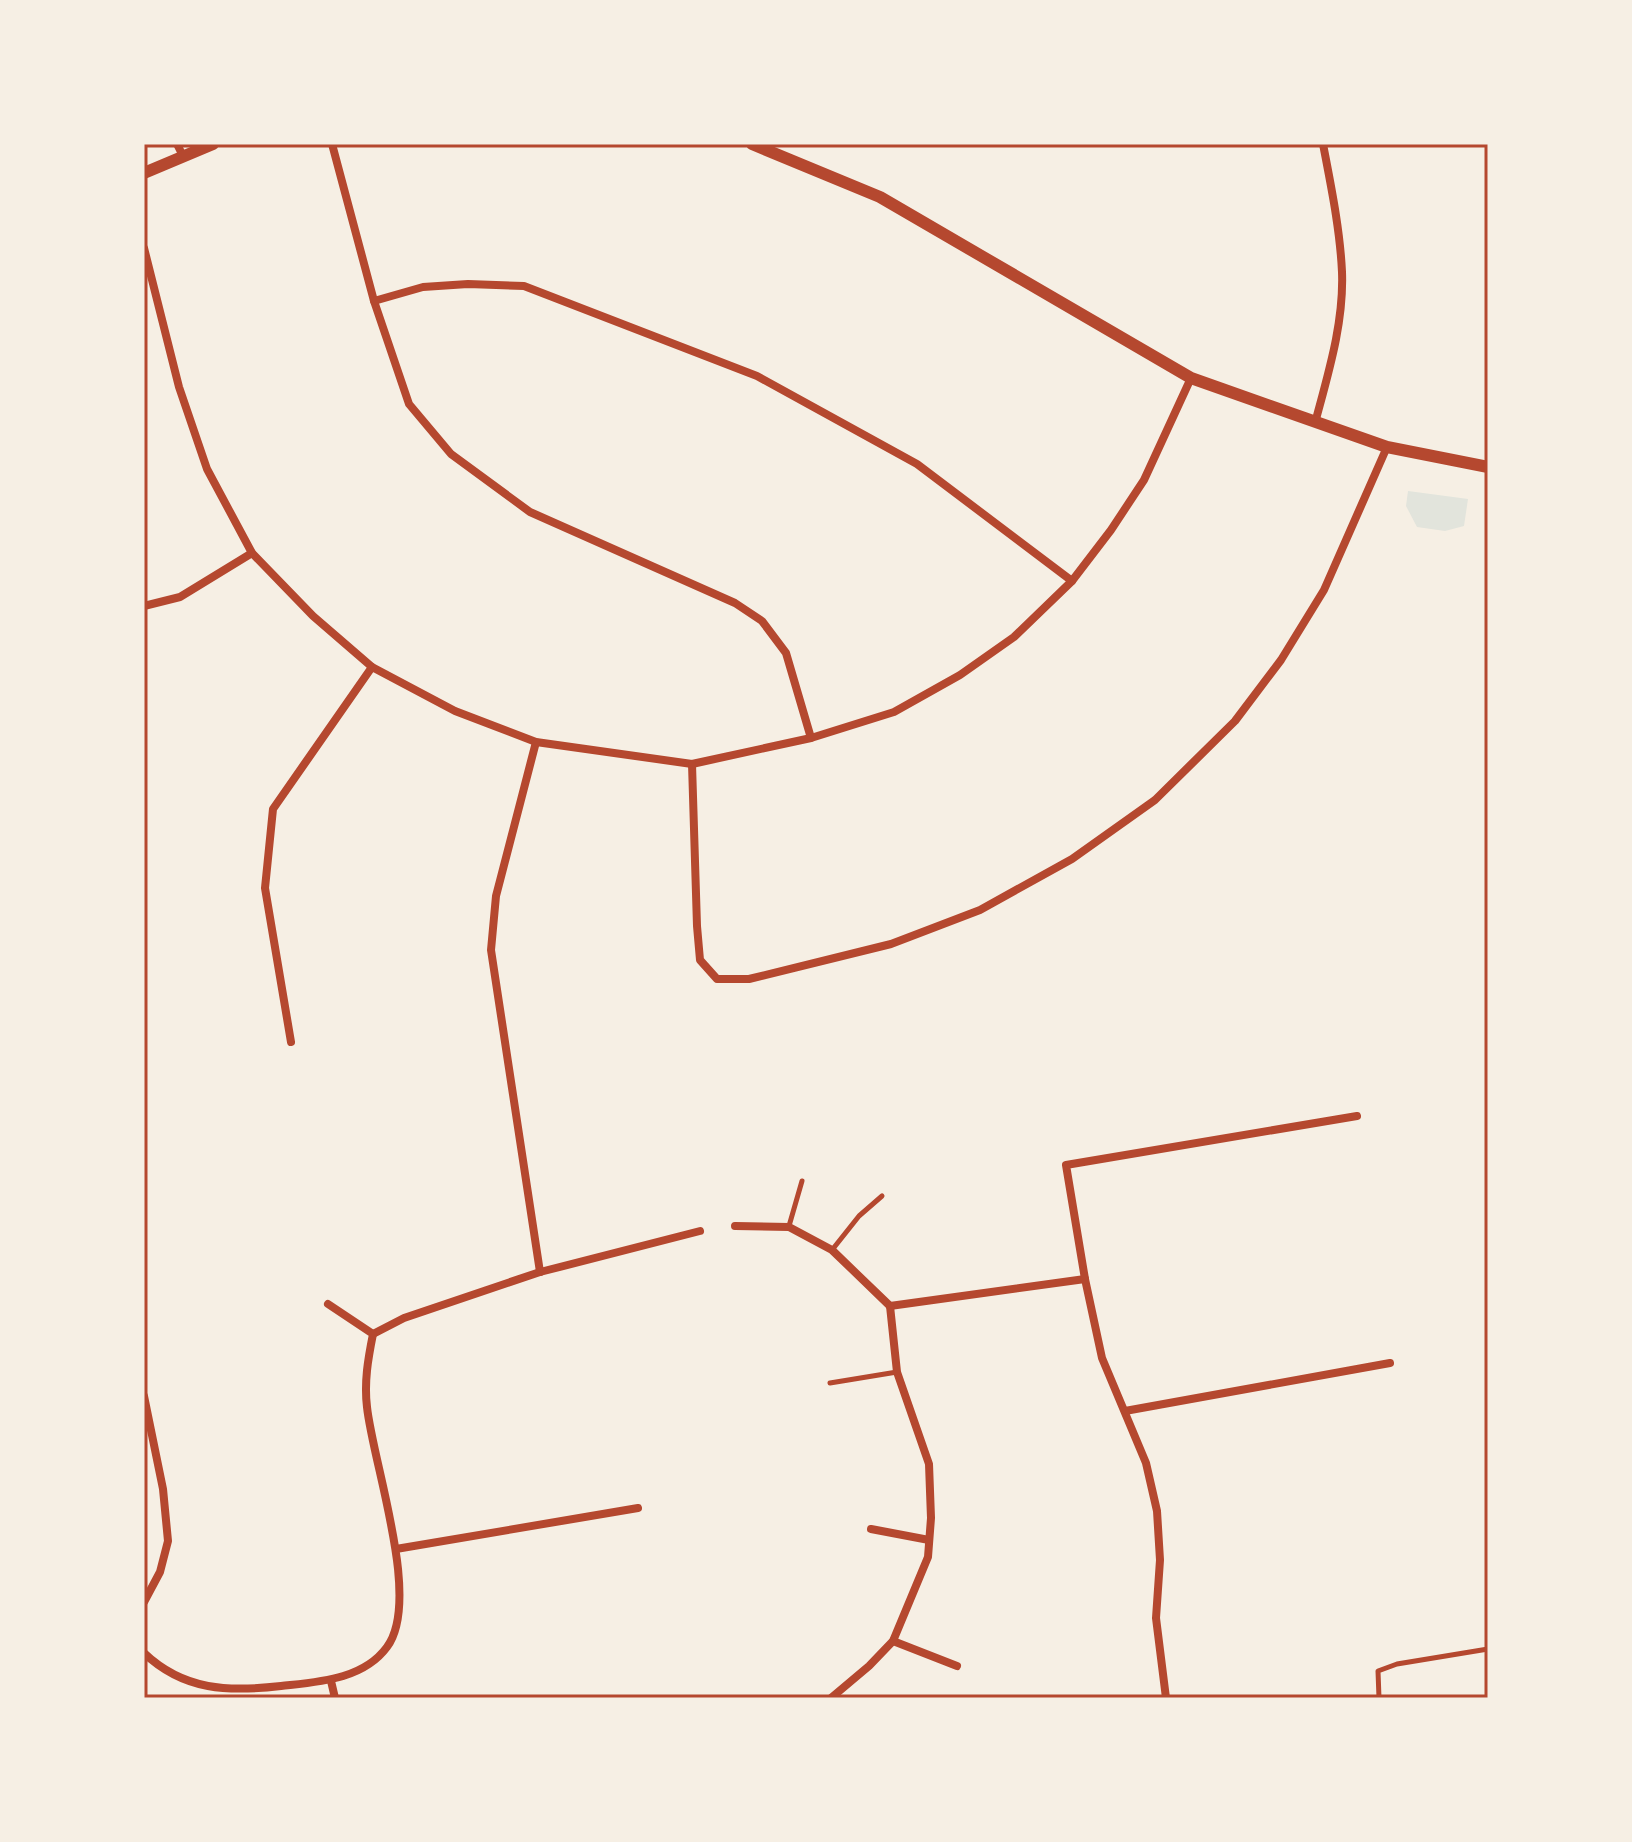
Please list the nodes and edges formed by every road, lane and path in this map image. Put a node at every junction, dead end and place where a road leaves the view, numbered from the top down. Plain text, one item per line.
1 (177, 144) edge
2 (213, 144) edge
3 (332, 144) edge
4 (752, 144) edge
5 (1323, 144) edge
6 (183, 156) junction
7 (144, 173) edge
8 (144, 248) edge
9 (374, 301) junction
10 (1191, 378) junction
11 (1315, 423) junction
12 (1387, 447) junction
13 (1488, 467) edge
14 (252, 553) junction
15 (1072, 581) junction
16 (144, 606) edge
17 (372, 667) junction
18 (811, 738) junction
19 (536, 742) junction
20 (692, 764) junction
21 (291, 1042) dead end
22 (1357, 1116) dead end
23 (802, 1181) dead end
24 (882, 1196) dead end
25 (735, 1226) dead end
26 (789, 1227) junction
27 (700, 1231) dead end
28 (832, 1250) junction
29 (540, 1272) junction
30 (1085, 1279) junction
31 (328, 1304) dead end
32 (890, 1306) junction
33 (373, 1334) junction
34 (1390, 1363) dead end
35 (897, 1372) junction
36 (830, 1383) dead end
37 (144, 1396) edge
38 (1125, 1411) junction
39 (638, 1508) dead end
40 (871, 1529) dead end
41 (929, 1540) junction
42 (396, 1549) junction
43 (144, 1602) edge
44 (893, 1641) junction
45 (1488, 1649) edge
46 (144, 1653) edge
47 (957, 1666) dead end
48 (331, 1681) junction
49 (335, 1698) edge
50 (831, 1698) edge
51 (1166, 1698) edge
52 (1379, 1698) edge

1 - 6 street
2 - 6 street
3 - 9 street
4 - 10 street
5 - 11 street
6 - 7 street
8 - 14 street
9 - 15 street
9 - 18 street
10 - 11 street
10 - 15 street
11 - 12 street
12 - 13 street
12 - 20 street
14 - 16 street
14 - 17 street
15 - 18 street
17 - 19 street
17 - 21 street
18 - 20 street
19 - 20 street
19 - 29 street
22 - 30 street
23 - 26 lane
24 - 28 lane
25 - 26 street
26 - 28 street
27 - 29 street
28 - 32 street
29 - 33 street
30 - 32 street
30 - 38 street
31 - 33 street
32 - 35 street
33 - 42 street
34 - 38 street
35 - 36 lane
35 - 41 street
37 - 43 street
38 - 51 street
39 - 42 street
40 - 41 street
41 - 44 street
42 - 48 street
44 - 47 street
44 - 50 street
45 - 52 lane
46 - 48 street
48 - 49 street

